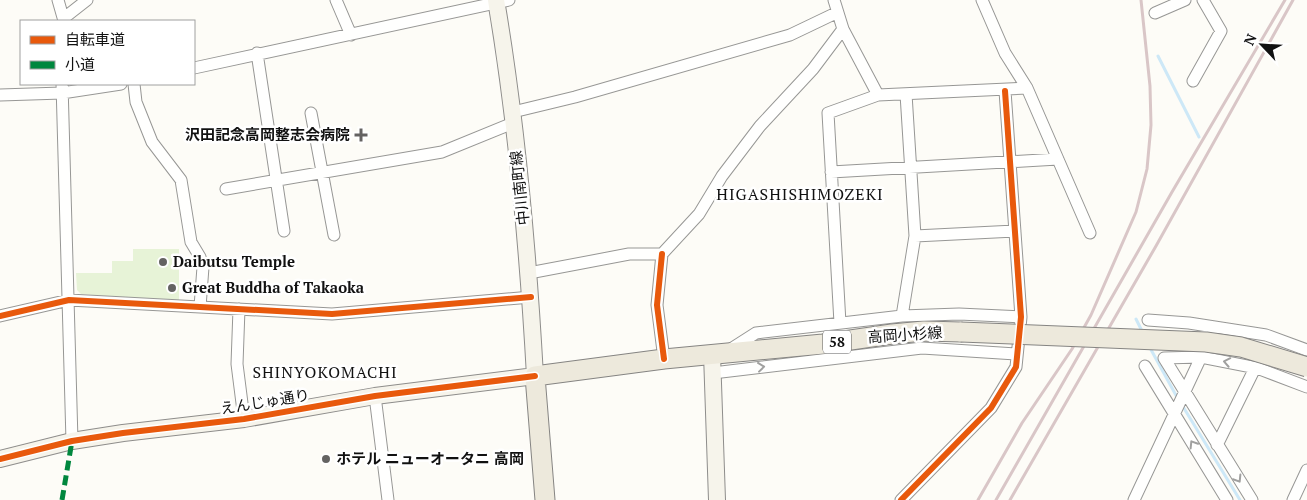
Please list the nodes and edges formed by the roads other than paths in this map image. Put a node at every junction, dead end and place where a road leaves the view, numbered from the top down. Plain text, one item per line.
1 (58, 0) edge
2 (88, 0) edge
3 (336, 0) edge
4 (834, 0) edge
5 (982, 0) edge
6 (1185, 0) edge
7 (1203, 0) edge
8 (500, 1) edge
9 (836, 12) junction
10 (1155, 14) dead end
11 (64, 19) edge
12 (843, 29) junction
13 (351, 35) junction
14 (257, 53) junction
15 (195, 68) edge
16 (1193, 81) dead end
17 (106, 85) edge
18 (134, 85) edge
19 (62, 88) edge
20 (1027, 88) junction
21 (1005, 91) junction
22 (906, 94) junction
23 (0, 95) edge
24 (878, 95) junction
25 (311, 113) dead end
26 (513, 117) junction
27 (1058, 159) junction
28 (1011, 161) junction
29 (911, 168) junction
30 (323, 172) junction
31 (831, 172) junction
32 (278, 180) junction
33 (226, 189) dead end
34 (284, 230) dead end
35 (1015, 231) junction
36 (1090, 233) dead end
37 (334, 236) dead end
38 (914, 236) junction
39 (662, 254) junction
40 (529, 273) junction
41 (531, 297) junction
42 (69, 300) junction
43 (200, 307) junction
44 (239, 309) junction
45 (0, 316) edge
46 (902, 316) junction
47 (1020, 317) junction
48 (1148, 320) dead end
49 (840, 323) junction
50 (1207, 326) junction
51 (1307, 350) edge
52 (718, 353) junction
53 (1016, 354) junction
54 (1201, 357) junction
55 (664, 359) junction
56 (1145, 366) dead end
57 (1307, 367) edge
58 (1255, 368) junction
59 (713, 373) junction
60 (535, 376) junction
61 (1307, 387) edge
62 (1184, 394) junction
63 (374, 396) junction
64 (1176, 411) junction
65 (244, 418) junction
66 (72, 441) junction
67 (1220, 450) junction
68 (0, 459) edge
69 (1211, 470) junction
70 (1307, 470) edge
71 (388, 500) edge
72 (545, 500) edge
73 (717, 500) edge
74 (901, 500) edge
75 (1134, 500) edge
76 (1227, 500) edge
77 (1252, 500) edge
78 (1293, 500) edge

1 - 11 street
2 - 11 street
3 - 13 street
4 - 9 street
5 - 20 street
6 - 10 street
7 - 16 street
8 - 13 street
8 - 26 street, 中川南町線
9 - 12 street
9 - 26 street
12 - 24 street
12 - 39 street
13 - 14 street
14 - 15 street
14 - 32 street
17 - 19 street
18 - 43 street
19 - 23 street
19 - 42 street
20 - 21 street
20 - 27 street
21 - 22 street
21 - 28 street
22 - 24 street
22 - 29 street
24 - 31 street
25 - 30 street
26 - 30 street
26 - 40 street, 中川南町線
27 - 28 street
27 - 36 street
28 - 29 street
28 - 35 street
29 - 31 street
29 - 38 street
30 - 32 street
30 - 37 street
31 - 49 street
32 - 33 street
32 - 34 street
35 - 38 street
35 - 47 street
38 - 46 street
39 - 40 street
39 - 55 street
40 - 41 street, 中川南町線
41 - 44 street
41 - 60 street, 中川南町線
42 - 43 street
42 - 45 street
42 - 66 street
43 - 44 street
44 - 65 street
46 - 47 street
46 - 49 street
47 - 53 street
48 - 50 street
49 - 52 street
50 - 51 street
50 - 54 street
52 - 55 main road, 高岡小杉線 / 58
52 - 57 main road, 高岡小杉線 / 58, bridge
52 - 59 street
59 -> 53 street
53 - 74 street
58 -> 54 street
54 - 62 street
54 - 62 street
55 - 60 main road, 高岡小杉線 / 58
56 - 64 street
58 - 61 street
58 - 67 street
59 - 73 street
60 - 63 street, えんじゅ通り
60 - 72 main road
62 - 64 street
62 - 67 street
63 - 65 street, えんじゅ通り
63 - 71 street
69 -> 64 street
64 - 75 street
65 - 66 street, えんじゅ通り
66 - 68 street, えんじゅ通り
67 - 69 street
67 -> 77 street
69 - 76 street
70 - 78 street

